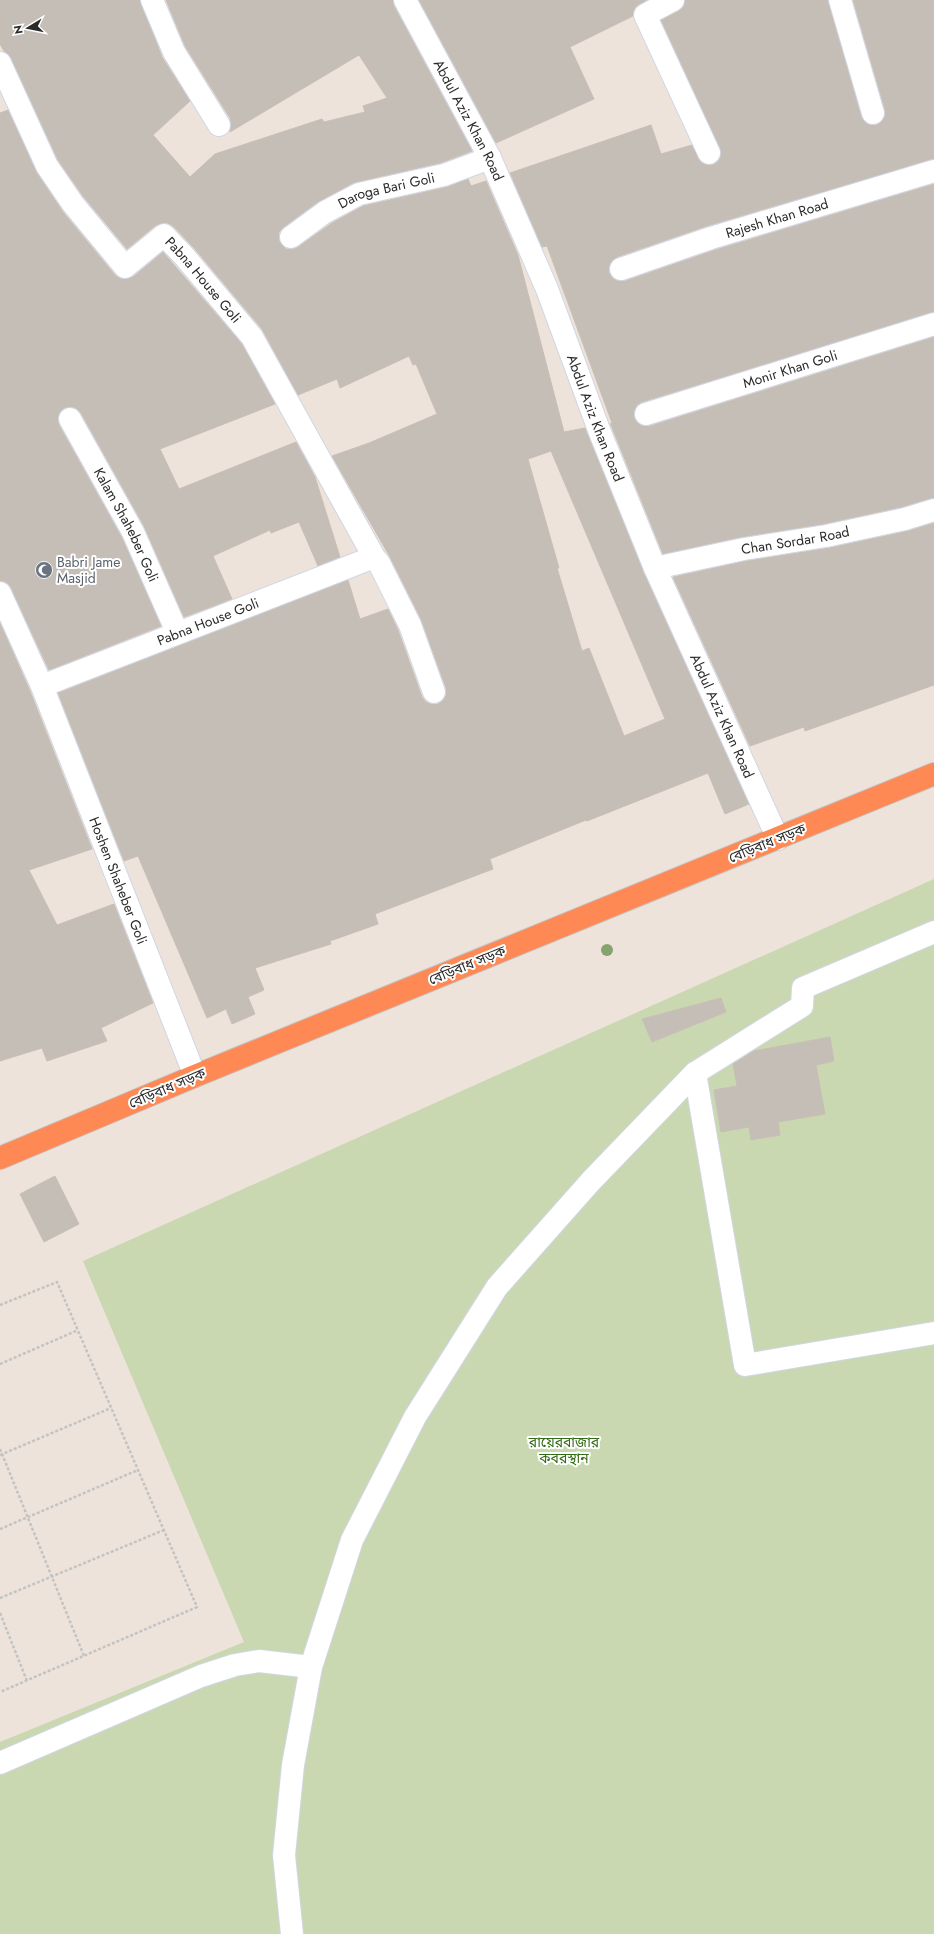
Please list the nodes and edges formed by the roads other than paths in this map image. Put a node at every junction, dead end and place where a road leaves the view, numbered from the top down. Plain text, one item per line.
1 (152, 0) edge
2 (405, 0) edge
3 (673, 0) edge
4 (840, 0) edge
5 (0, 63) edge
6 (873, 114) dead end
7 (219, 125) dead end
8 (709, 153) dead end
9 (490, 158) junction
10 (934, 171) edge
11 (291, 237) dead end
12 (621, 269) dead end
13 (934, 324) edge
14 (646, 414) dead end
15 (70, 419) dead end
16 (934, 510) edge
17 (374, 557) junction
18 (655, 568) junction
19 (0, 593) edge
20 (177, 632) junction
21 (42, 686) junction
22 (434, 692) dead end
23 (934, 774) edge
24 (778, 839) junction
25 (934, 932) edge
26 (695, 1073) junction
27 (195, 1076) junction
28 (0, 1158) edge
29 (934, 1333) edge
30 (311, 1667) junction
31 (0, 1763) edge
32 (292, 1934) edge

1 - 7 street
2 - 9 street, Abdul Aziz Khan Road
3 - 8 street
4 - 6 street
5 - 17 street, Pabna House Goli
9 - 11 street, Daroga Bari Goli
9 - 18 street, Abdul Aziz Khan Road
10 - 12 street, Rajesh Khan Road
13 - 14 street, Monir Khan Goli
15 - 20 street, Kalam Shaheber Goli
16 - 18 street, Chan Sordar Road
17 - 20 street, Pabna House Goli
17 - 22 street, Pabna House Goli
18 - 24 street, Abdul Aziz Khan Road
19 - 21 street, Hoshen Shaheber Goli
20 - 21 street, Pabna House Goli
21 - 27 street, Hoshen Shaheber Goli
23 - 24 highway, বেড়িবাধ সড়ক
24 - 27 highway, বেড়িবাধ সড়ক
25 - 26 street
26 - 29 street
26 - 30 street
27 - 28 highway, বেড়িবাধ সড়ক
30 - 31 street
30 - 32 street

